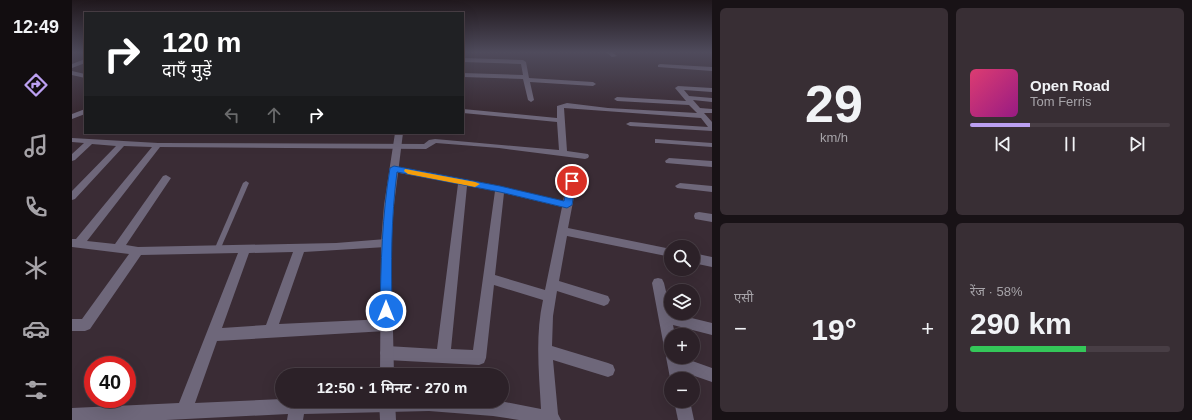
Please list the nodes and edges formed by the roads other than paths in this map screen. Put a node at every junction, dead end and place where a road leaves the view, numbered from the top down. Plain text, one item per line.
1 (525, 72) edge
2 (72, 73) edge
3 (464, 75) edge
4 (84, 76) edge
5 (526, 78) junction
6 (593, 84) dead end
7 (712, 90) edge
8 (617, 99) dead end
9 (531, 100) dead end
10 (712, 100) edge
11 (689, 101) junction
12 (698, 110) junction
13 (84, 111) edge
14 (464, 111) edge
15 (712, 111) edge
16 (703, 116) junction
17 (72, 117) edge
18 (561, 119) junction
19 (630, 124) dead end
20 (712, 126) edge
21 (712, 129) edge
22 (399, 134) edge
23 (72, 140) edge
24 (91, 141) junction
25 (658, 141) dead end
26 (122, 144) junction
27 (158, 145) junction
28 (712, 145) edge
29 (397, 146) junction
30 (563, 153) junction
31 (585, 156) dead end
32 (72, 158) edge
33 (669, 161) dead end
34 (712, 164) edge
35 (394, 168) junction
36 (166, 178) dead end
37 (572, 181) dead end
38 (463, 182) junction
39 (246, 183) dead end
40 (680, 186) dead end
41 (712, 188) edge
42 (500, 189) junction
43 (72, 197) edge
44 (567, 205) junction
45 (698, 216) dead end
46 (712, 218) edge
47 (562, 231) junction
48 (386, 242) junction
49 (75, 243) edge
50 (300, 248) junction
51 (118, 249) junction
52 (245, 249) junction
53 (217, 250) junction
54 (138, 251) junction
55 (664, 253) edge
56 (700, 259) edge
57 (712, 262) edge
58 (488, 278) junction
59 (658, 283) dead end
60 (552, 284) junction
61 (550, 297) junction
62 (604, 300) dead end
63 (664, 312) edge
64 (677, 320) edge
65 (72, 325) edge
66 (386, 325) junction
67 (712, 329) edge
68 (270, 331) junction
69 (212, 335) junction
70 (545, 351) junction
71 (387, 353) junction
72 (443, 357) junction
73 (683, 364) edge
74 (387, 368) edge
75 (608, 370) dead end
76 (712, 375) edge
77 (338, 408) edge
78 (387, 408) edge
79 (487, 408) edge
80 (683, 408) edge
81 (297, 413) edge
82 (193, 414) edge
83 (72, 416) edge
84 (134, 417) edge
85 (388, 420) edge
86 (551, 420) edge
87 (686, 420) edge

1 - 5 street
2 - 4 street
3 - 5 street
5 - 6 street
5 - 9 street
7 - 11 street
8 - 11 street
10 - 11 street
11 - 12 street
12 - 15 street
12 - 16 street
13 - 17 street
14 - 18 street
16 - 18 street
16 - 20 street
18 - 30 street
19 - 21 street
22 - 29 street
23 - 24 street
24 - 26 street
24 - 32 street
25 - 28 street
26 - 27 street
26 - 43 street
27 - 29 street
27 - 49 street
29 - 30 street
29 - 35 street
30 - 31 street
33 - 34 street
35 - 38 street
35 - 48 street
36 - 51 street
37 - 44 street
38 - 42 street
38 - 72 street
39 - 53 lane
40 - 41 street
42 - 44 street
42 - 58 street
44 - 47 street
45 - 46 street
47 - 55 street
47 - 60 street
48 - 50 street
48 - 66 street
49 - 51 street
50 - 52 street
50 - 68 street
51 - 54 street
52 - 53 street
52 - 69 street
53 - 54 street
54 - 65 street
56 - 57 street
58 - 61 street
58 - 72 street
59 - 63 street
60 - 61 street
60 - 62 street
61 - 70 street
64 - 67 street
66 - 68 street
66 - 71 street
68 - 69 street
69 - 82 street
70 - 75 street
70 - 86 street
71 - 72 street
71 - 74 street
73 - 76 street
77 - 81 street
78 - 85 street
79 - 86 street
80 - 87 street
81 - 82 street
82 - 84 street
83 - 84 street

